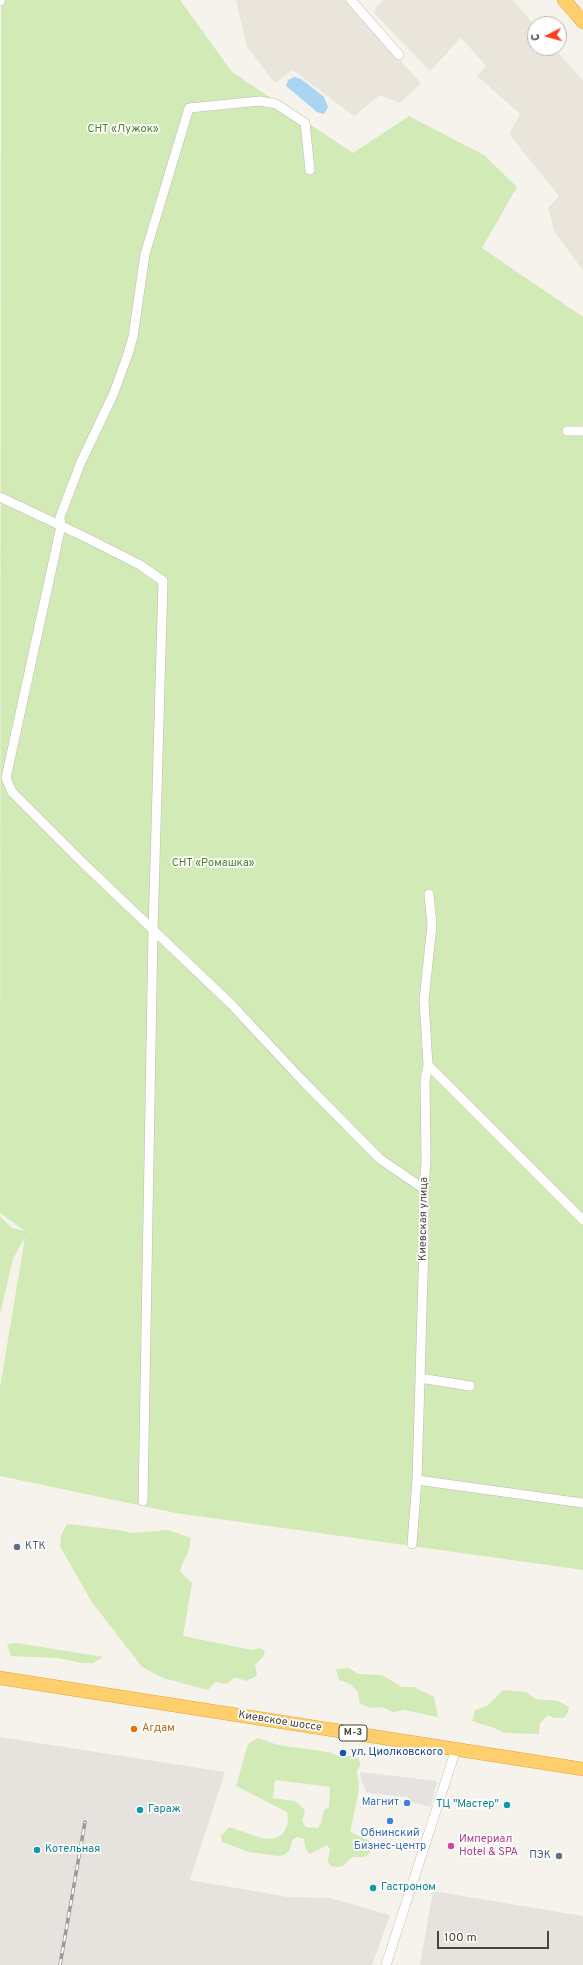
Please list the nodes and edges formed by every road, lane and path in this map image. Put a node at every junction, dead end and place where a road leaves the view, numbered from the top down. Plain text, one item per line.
1 (351, 0) edge
2 (564, 0) edge
3 (583, 22) edge
4 (399, 55) dead end
5 (310, 170) dead end
6 (567, 431) dead end
7 (583, 431) edge
8 (0, 497) edge
9 (60, 526) junction
10 (429, 894) dead end
11 (153, 931) junction
12 (428, 1065) junction
13 (424, 1189) junction
14 (583, 1220) edge
15 (420, 1378) junction
16 (470, 1386) dead end
17 (417, 1480) junction
18 (142, 1501) dead end
19 (583, 1503) edge
20 (412, 1544) dead end
21 (0, 1678) edge
22 (456, 1749) junction
23 (583, 1769) edge
24 (386, 1965) edge

1 - 4 street
2 - 3 highway
5 - 9 street
6 - 7 street
8 - 9 street
9 - 11 street
9 - 11 street
10 - 12 street, Киевская улица
11 - 13 street
11 - 18 street
12 - 13 street, Киевская улица
12 - 14 street
13 - 15 street, Киевская улица
15 - 16 street
15 - 17 street, Киевская улица
17 - 19 street
17 - 20 street, Киевская улица
21 - 22 highway, Киевское шоссе / М-3
22 - 23 highway, Киевское шоссе / М-3
22 - 24 street

